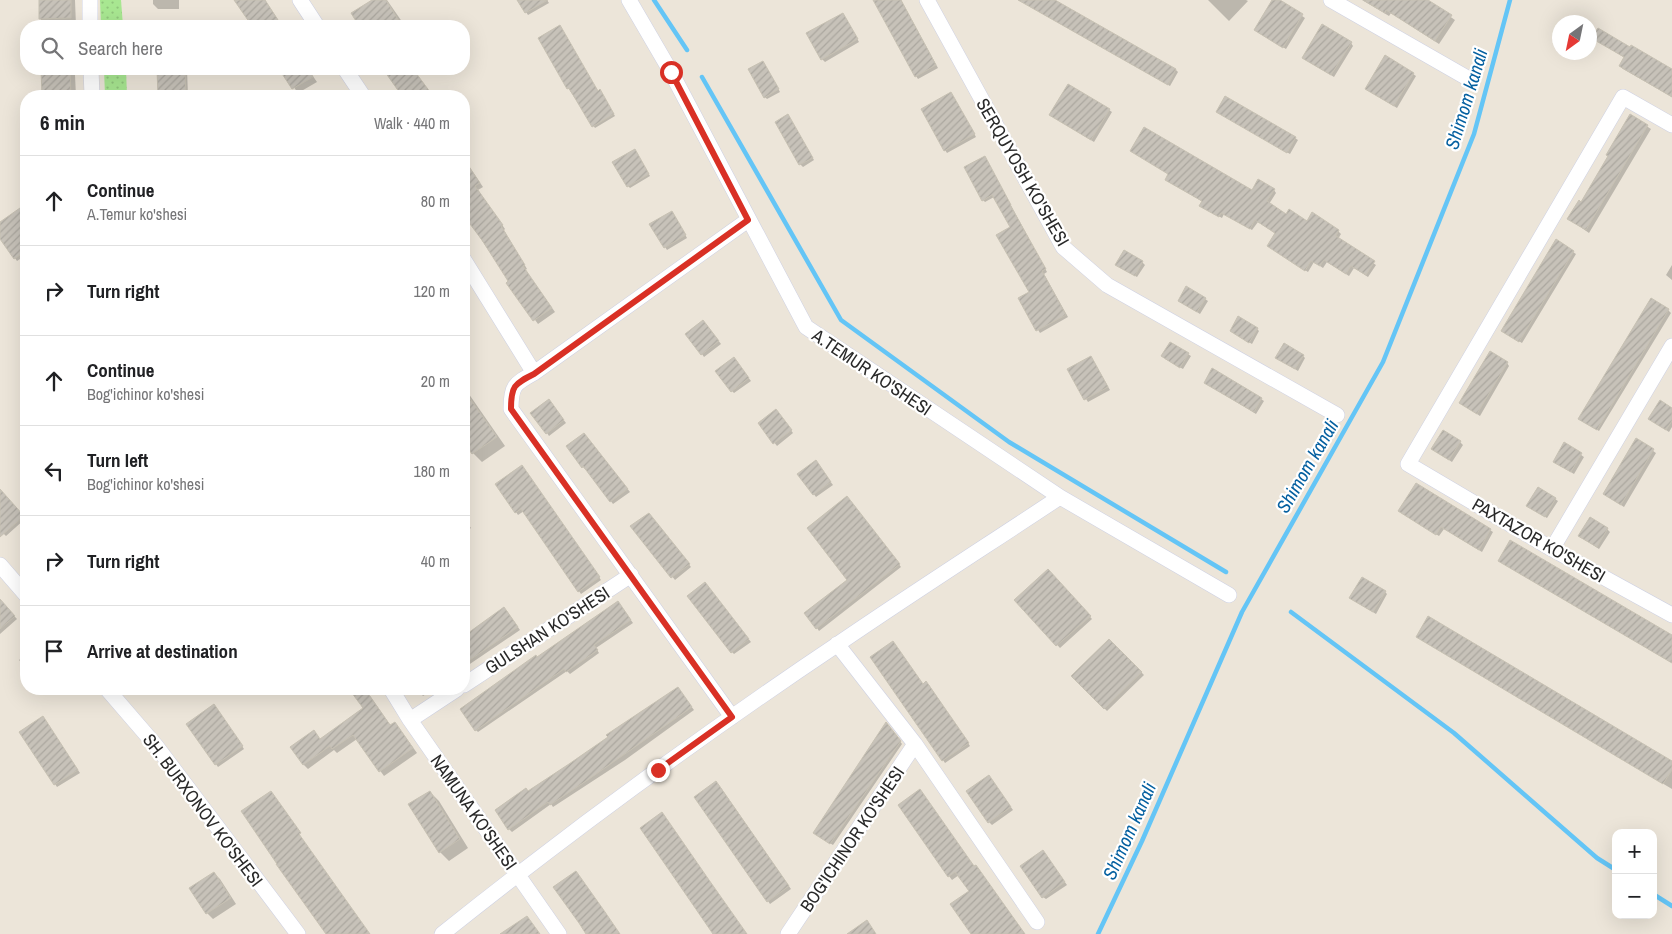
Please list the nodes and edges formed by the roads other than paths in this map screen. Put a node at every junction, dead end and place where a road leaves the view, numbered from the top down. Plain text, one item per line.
1 (90, 0) edge
2 (300, 0) edge
3 (628, 0) edge
4 (927, 0) edge
5 (1331, 0) edge
6 (90, 20) edge
7 (313, 20) edge
8 (91, 75) edge
9 (349, 75) edge
10 (1469, 79) dead end
11 (92, 90) edge
12 (359, 90) edge
13 (1672, 126) edge
14 (748, 220) junction
15 (470, 270) edge
16 (1672, 346) edge
17 (534, 374) junction
18 (1337, 415) dead end
19 (1060, 498) junction
20 (1552, 549) junction
21 (0, 565) edge
22 (631, 575) junction
23 (20, 588) edge
24 (1229, 595) dead end
25 (1672, 615) edge
26 (837, 644) junction
27 (470, 681) edge
28 (112, 695) edge
29 (395, 695) edge
30 (448, 695) edge
31 (732, 717) junction
32 (410, 720) junction
33 (915, 744) junction
34 (517, 874) junction
35 (1037, 922) dead end
36 (298, 934) edge
37 (442, 934) edge
38 (559, 934) edge
39 (788, 934) edge

1 - 6 street
2 - 7 street
3 - 14 street, A.TEMUR KO'SHESI
4 - 18 street, SERQUYOSH KO'SHESI
5 - 10 street
8 - 11 street
9 - 12 street
13 - 20 street, PAXTAZOR KO'SHESI
14 - 17 street
14 - 19 street, A.TEMUR KO'SHESI
15 - 17 street
16 - 20 street
17 - 22 street
19 - 24 street, A.TEMUR KO'SHESI
19 - 26 street
20 - 25 street, PAXTAZOR KO'SHESI
21 - 23 street
22 - 27 street, GULSHAN KO'SHESI
22 - 31 street
26 - 31 street
26 - 33 street, BOG'ICHINOR KO'SHESI
28 - 36 street, SH. BURXONOV KO'SHESI
29 - 32 street, NAMUNA KO'SHESI
30 - 32 street
31 - 34 street
32 - 34 street, NAMUNA KO'SHESI
33 - 35 street, BOG'ICHINOR KO'SHESI
33 - 39 street, BOG'ICHINOR KO'SHESI
34 - 37 street
34 - 38 street, NAMUNA KO'SHESI

